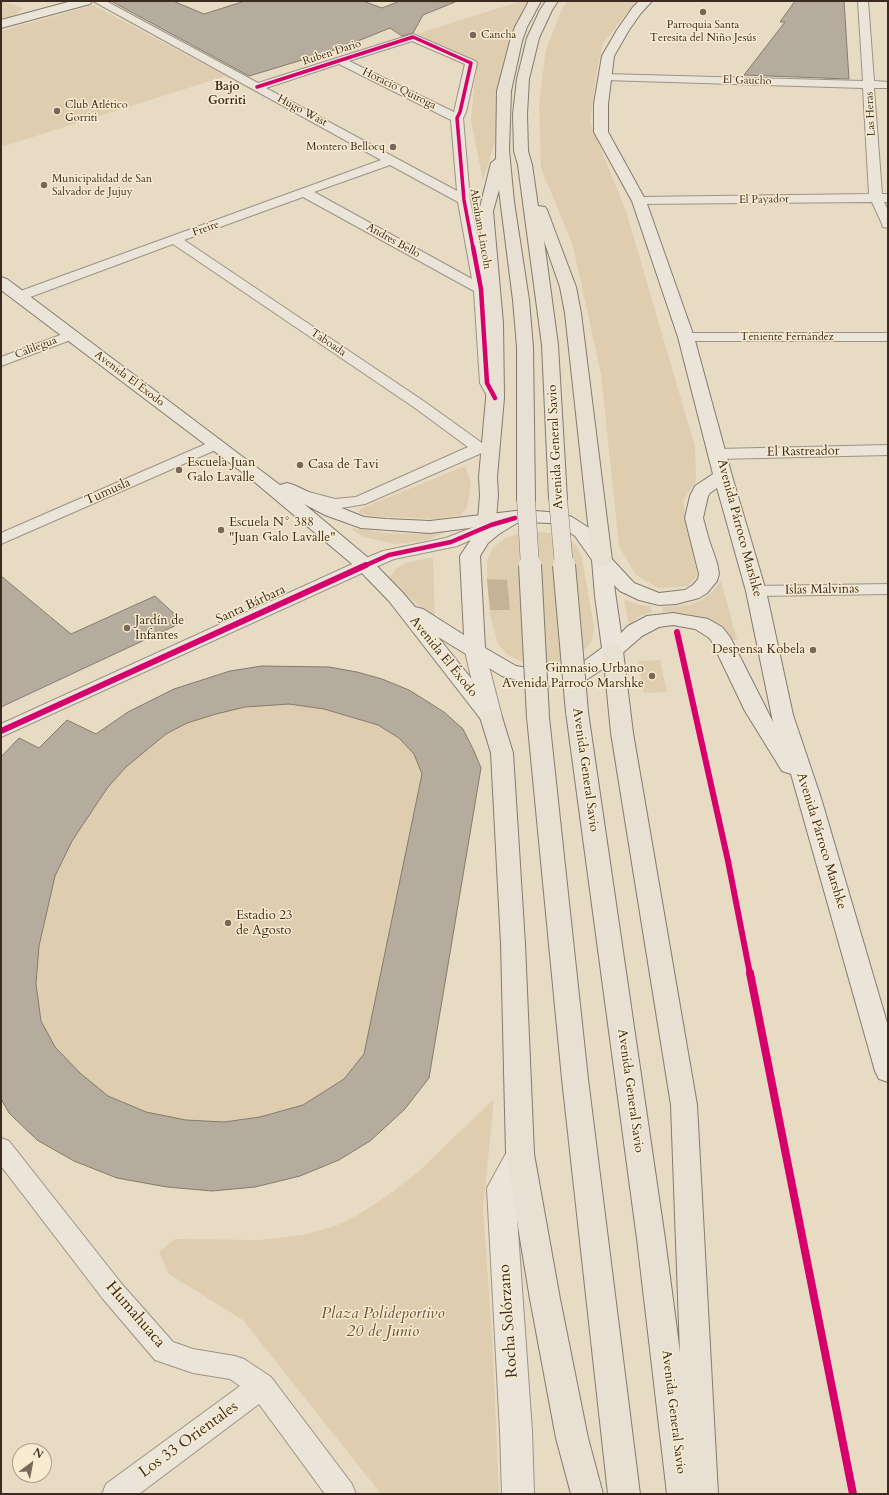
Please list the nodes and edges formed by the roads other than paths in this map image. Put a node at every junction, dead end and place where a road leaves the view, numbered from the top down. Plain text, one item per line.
1 (86, 1) edge
2 (98, 1) edge
3 (535, 1) edge
4 (552, 1) edge
5 (646, 1) edge
6 (863, 1) edge
7 (1, 24) edge
8 (341, 61) junction
9 (471, 62) joint
10 (605, 77) junction
11 (869, 84) junction
12 (888, 85) edge
13 (257, 87) junction
14 (457, 118) junction
15 (502, 150) junction
16 (391, 160) junction
17 (526, 178) junction
18 (304, 192) junction
19 (882, 198) edge
20 (464, 200) junction
21 (639, 201) junction
22 (888, 224) edge
23 (175, 240) junction
24 (1, 282) edge
25 (482, 289) junction
26 (20, 296) junction
27 (71, 335) junction
28 (686, 337) junction
29 (888, 337) edge
30 (1, 362) edge
31 (495, 398) junction
32 (215, 445) junction
33 (485, 447) junction
34 (888, 450) edge
35 (718, 454) junction
36 (257, 475) junction
37 (723, 476) junction
38 (290, 490) junction
39 (485, 529) junction
40 (1, 539) edge
41 (602, 560) junction
42 (365, 565) junction
43 (888, 589) edge
44 (756, 591) junction
45 (396, 597) junction
46 (613, 650) junction
47 (476, 651) junction
48 (491, 717) junction
49 (1, 731) edge
50 (810, 798) junction
51 (888, 1071) edge
52 (1, 1148) edge
53 (520, 1154) junction
54 (262, 1386) junction
55 (116, 1494) edge
56 (342, 1494) edge
57 (518, 1494) edge
58 (587, 1494) edge
59 (624, 1494) edge
60 (683, 1494) edge
61 (702, 1494) edge

1 - 7 main road
2 - 13 street, Hugo Wast
3 - 15 highway, Avenida General Savio
4 - 17 highway, Avenida General Savio
5 - 10 main road, Avenida Párroco Marshke
6 - 11 street, Las Heras
8 - 9 street, Ruben Dario
8 - 13 street, Ruben Dario
8 - 14 street, Horacio Quiroga
9 - 14 street, Abraham Lincoln
10 - 11 street, El Gaucho
10 - 21 main road, Avenida Párroco Marshke
11 - 12 street, El Gaucho
11 - 19 street, Las Heras
13 - 16 street, Hugo Wast
14 - 20 street, Abraham Lincoln
15 - 31 highway
15 - 59 highway, Avenida General Savio, bridge
16 - 18 street, Freire
16 - 20 street, Hugo Wast
17 - 41 highway
17 - 60 highway, Avenida General Savio, bridge
18 - 23 street, Freire
18 - 25 street, Andres Bello
19 - 21 street, El Payador
19 - 22 street, Las Heras
20 - 25 street, Abraham Lincoln
21 - 28 main road, Avenida Párroco Marshke
23 - 26 street, Freire
23 - 33 street, Taboada
24 - 26 main road, Avenida El Éxodo
25 - 31 street, Abraham Lincoln
26 - 27 main road, Avenida El Éxodo
27 - 30 street, Calilegua
27 - 32 main road, Avenida El Éxodo
28 - 29 street, Teniente Fernández
28 - 35 main road, Avenida Párroco Marshke
31 - 33 highway
32 - 36 main road, Avenida El Éxodo
32 - 40 street, Tumusla
33 - 38 street
33 - 39 highway
34 - 35 street, El Rastreador
35 - 37 main road, Avenida Párroco Marshke
36 - 38 main road, Avenida El Éxodo
36 - 42 main road, Avenida El Éxodo
37 - 41 main road
37 - 44 main road, Avenida Párroco Marshke
38 - 39 main road, Avenida El Éxodo
39 - 41 main road
39 - 42 street, Santa Bárbara
39 - 47 main road
41 - 46 main road
42 - 45 main road, Avenida El Éxodo
42 - 49 street, Santa Bárbara
43 - 44 street, Islas Malvinas
44 - 50 main road, Avenida Párroco Marshke
45 - 47 main road, Avenida El Éxodo
45 - 48 main road, Avenida El Éxodo
46 - 47 main road, Avenida El Éxodo
46 - 50 main road, Avenida El Éxodo
46 - 61 highway
47 - 48 main road
48 - 53 highway
50 - 51 main road, Avenida Párroco Marshke
52 - 54 street, Humahuaca
53 - 57 main road, Rocha Solórzano
53 - 58 highway
54 - 55 street, Los 33 Orientales
54 - 56 street, Humahuaca

